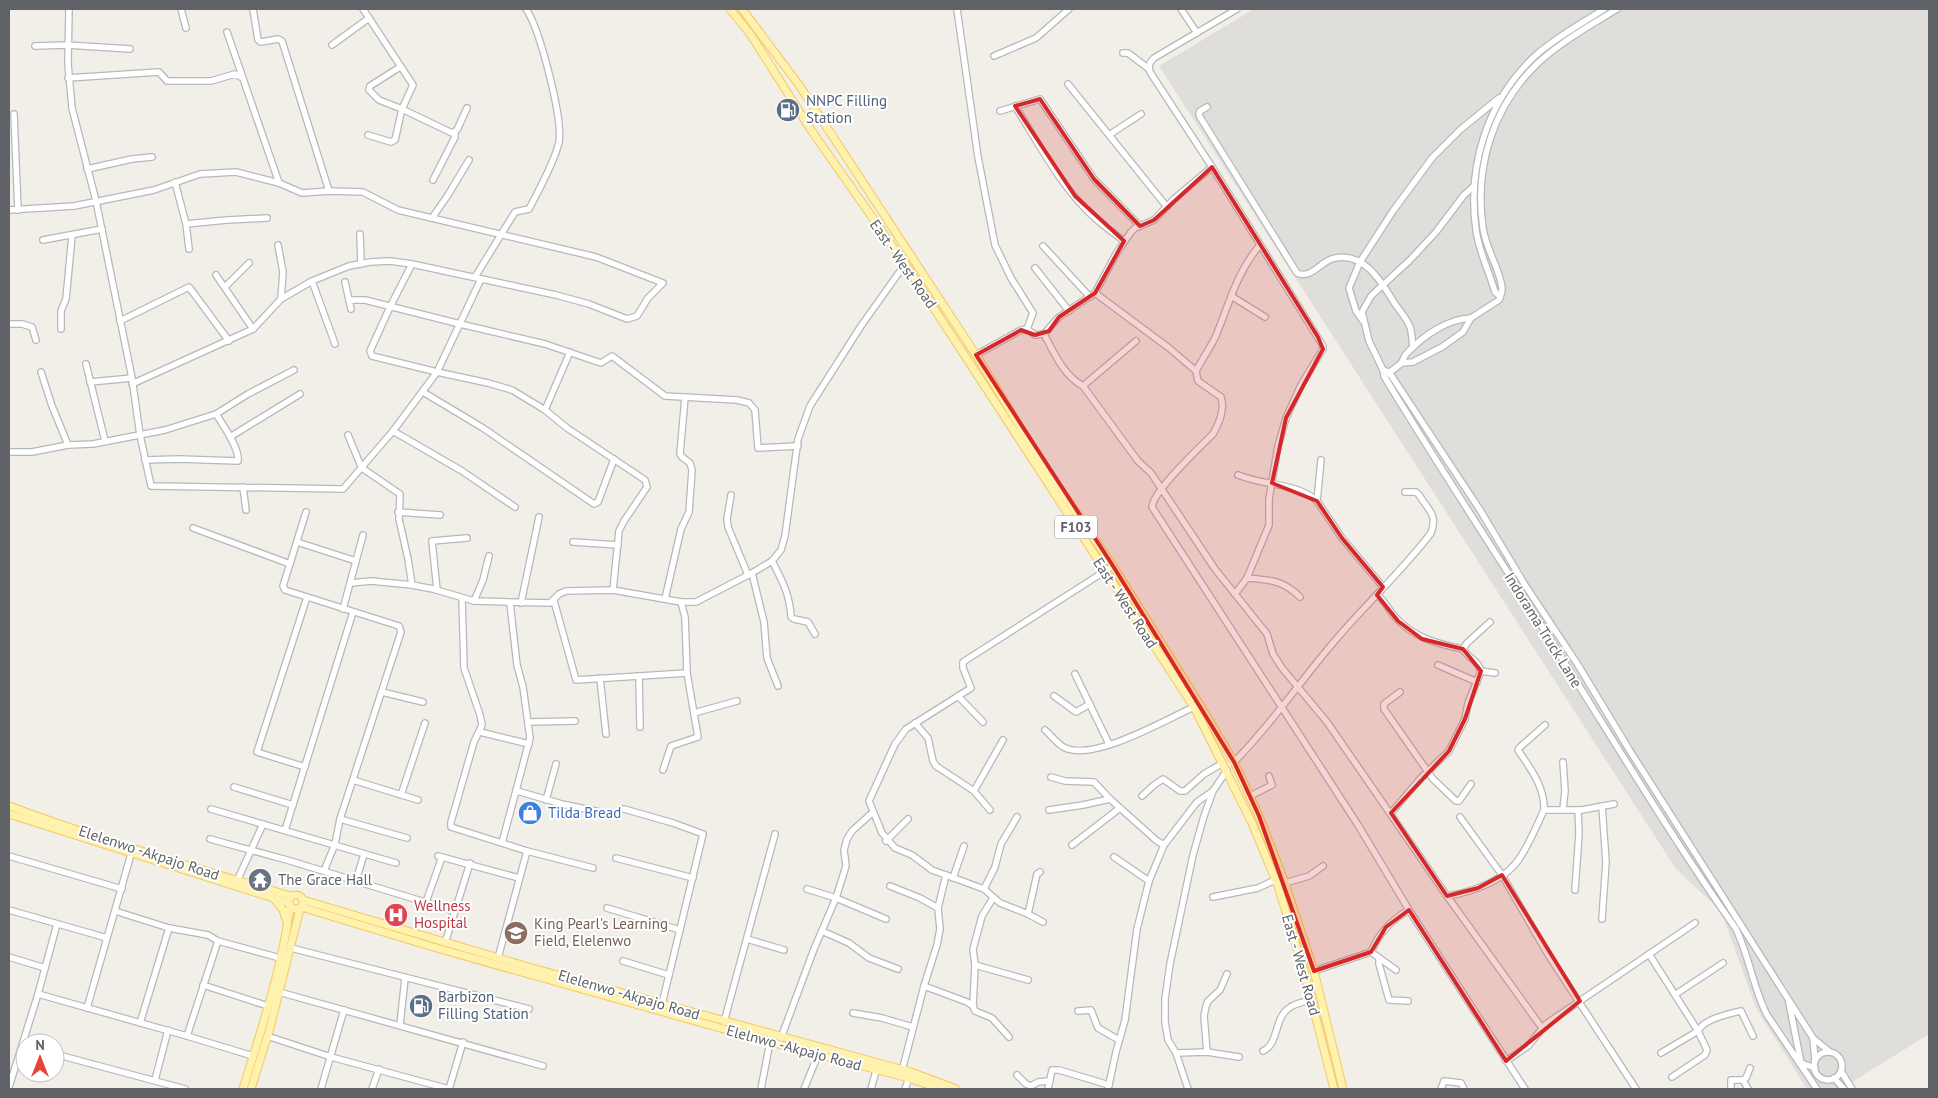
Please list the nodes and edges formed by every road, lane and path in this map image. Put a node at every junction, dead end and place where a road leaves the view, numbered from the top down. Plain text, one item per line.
1 (69, 9) edge
2 (181, 9) edge
3 (253, 9) edge
4 (363, 9) edge
5 (526, 9) edge
6 (730, 9) edge
7 (742, 9) edge
8 (957, 9) edge
9 (1068, 9) edge
10 (1181, 9) edge
11 (1237, 9) edge
12 (1604, 9) edge
13 (1617, 9) edge
14 (370, 18) junction
15 (186, 28) dead end
16 (227, 32) dead end
17 (1197, 33) junction
18 (67, 45) junction
19 (332, 45) dead end
20 (35, 46) dead end
21 (130, 49) dead end
22 (1123, 53) dead end
23 (994, 56) dead end
24 (400, 67) junction
25 (1150, 69) junction
26 (241, 77) junction
27 (68, 78) junction
28 (1068, 84) dead end
29 (1503, 96) junction
30 (1015, 106) junction
31 (1207, 107) dead end
32 (467, 108) dead end
33 (402, 109) junction
34 (1000, 111) dead end
35 (14, 114) dead end
36 (1141, 114) dead end
37 (455, 132) junction
38 (368, 135) dead end
39 (1109, 135) junction
40 (152, 157) dead end
41 (469, 160) dead end
42 (1212, 167) junction
43 (87, 169) junction
44 (433, 180) dead end
45 (176, 182) junction
46 (279, 182) junction
47 (1474, 186) junction
48 (329, 191) junction
49 (96, 201) junction
50 (1167, 206) junction
51 (9, 210) edge
52 (18, 210) junction
53 (267, 218) dead end
54 (432, 218) junction
55 (186, 224) junction
56 (1140, 226) junction
57 (102, 229) junction
58 (360, 234) dead end
59 (500, 234) junction
60 (72, 236) junction
61 (43, 240) dead end
62 (1124, 241) junction
63 (1260, 245) junction
64 (278, 246) dead end
65 (1043, 246) dead end
66 (189, 249) dead end
67 (1360, 262) junction
68 (249, 263) dead end
69 (361, 264) junction
70 (412, 264) junction
71 (905, 264) junction
72 (1035, 268) dead end
73 (216, 275) dead end
74 (478, 278) junction
75 (312, 281) junction
76 (345, 282) dead end
77 (1383, 284) junction
78 (225, 287) junction
79 (1092, 295) junction
80 (1231, 296) junction
81 (1500, 296) junction
82 (281, 299) junction
83 (349, 300) junction
84 (390, 307) junction
85 (352, 310) dead end
86 (1069, 311) junction
87 (1265, 317) dead end
88 (1472, 318) junction
89 (120, 321) junction
90 (1363, 322) junction
91 (9, 324) edge
92 (460, 324) junction
93 (253, 328) junction
94 (60, 329) dead end
95 (1027, 329) junction
96 (1044, 334) junction
97 (36, 340) dead end
98 (229, 341) junction
99 (1136, 341) dead end
100 (335, 344) dead end
101 (1413, 347) junction
102 (570, 352) junction
103 (976, 355) junction
104 (1402, 363) junction
105 (86, 364) dead end
106 (294, 370) dead end
107 (1196, 371) junction
108 (41, 372) dead end
109 (437, 372) junction
110 (1385, 373) junction
111 (132, 381) junction
112 (90, 382) junction
113 (1084, 386) junction
114 (423, 392) junction
115 (300, 394) dead end
116 (685, 397) junction
117 (545, 410) junction
118 (216, 414) junction
119 (393, 431) junction
120 (140, 435) junction
121 (348, 435) dead end
122 (230, 437) junction
123 (106, 441) junction
124 (68, 444) junction
125 (798, 446) junction
126 (9, 452) edge
127 (614, 459) junction
128 (145, 460) junction
129 (1321, 460) dead end
130 (363, 468) junction
131 (1238, 475) dead end
132 (1272, 483) junction
133 (243, 487) junction
134 (1162, 489) junction
135 (1405, 492) dead end
136 (731, 495) dead end
137 (1318, 501) junction
138 (514, 507) dead end
139 (246, 510) dead end
140 (306, 512) dead end
141 (398, 512) junction
142 (440, 515) dead end
143 (539, 517) dead end
144 (193, 528) dead end
145 (363, 535) dead end
146 (467, 538) dead end
147 (297, 542) junction
148 (573, 542) dead end
149 (618, 545) junction
150 (488, 556) dead end
151 (356, 561) junction
152 (772, 561) junction
153 (290, 564) junction
154 (1113, 566) junction
155 (1104, 572) junction
156 (750, 574) junction
157 (1247, 578) junction
158 (351, 583) junction
159 (412, 585) junction
160 (1383, 587) junction
161 (437, 590) junction
162 (613, 590) junction
163 (1235, 594) junction
164 (1377, 596) junction
165 (1300, 597) dead end
166 (307, 598) junction
167 (462, 598) junction
168 (666, 599) junction
169 (474, 601) junction
170 (554, 601) junction
171 (681, 602) junction
172 (510, 603) junction
173 (521, 603) junction
174 (343, 609) junction
175 (353, 612) junction
176 (1490, 622) dead end
177 (815, 634) dead end
178 (1463, 649) junction
179 (1438, 665) dead end
180 (1481, 670) junction
181 (687, 673) junction
182 (1495, 673) dead end
183 (1075, 674) dead end
184 (638, 676) junction
185 (600, 678) junction
186 (1477, 682) junction
187 (778, 686) dead end
188 (1297, 687) junction
189 (382, 692) junction
190 (1400, 692) dead end
191 (958, 696) junction
192 (1054, 696) dead end
193 (737, 701) dead end
194 (423, 702) dead end
195 (1090, 704) junction
196 (1194, 707) junction
197 (1282, 708) junction
198 (694, 713) junction
199 (575, 721) dead end
200 (529, 722) junction
201 (983, 722) dead end
202 (915, 723) junction
203 (425, 724) dead end
204 (1545, 725) dead end
205 (640, 727) dead end
206 (1045, 730) dead end
207 (480, 732) junction
208 (606, 734) dead end
209 (1004, 740) dead end
210 (529, 744) junction
211 (1108, 744) junction
212 (1234, 762) junction
213 (1563, 762) dead end
214 (1223, 763) junction
215 (556, 764) dead end
216 (305, 767) junction
217 (663, 770) dead end
218 (1227, 770) junction
219 (1428, 771) junction
220 (1269, 776) dead end
221 (1051, 777) dead end
222 (353, 780) junction
223 (1472, 784) dead end
224 (234, 787) dead end
225 (517, 791) junction
226 (974, 791) junction
227 (1213, 791) junction
228 (401, 795) junction
229 (1142, 796) dead end
230 (1250, 796) junction
231 (1110, 799) junction
232 (418, 800) dead end
233 (546, 800) junction
234 (1614, 804) dead end
235 (293, 805) junction
236 (9, 806) edge
237 (1602, 806) junction
238 (1120, 808) junction
239 (212, 809) dead end
240 (624, 809) dead end
241 (1563, 809) junction
242 (990, 810) dead end
243 (1049, 810) dead end
244 (1544, 810) junction
245 (1578, 810) junction
246 (600, 812) dead end
247 (872, 813) junction
248 (1391, 813) junction
249 (9, 814) edge
250 (1017, 817) dead end
251 (1460, 817) dead end
252 (340, 819) junction
253 (908, 819) dead end
254 (262, 824) junction
255 (285, 830) junction
256 (775, 834) dead end
257 (407, 838) dead end
258 (210, 839) dead end
259 (886, 840) junction
260 (502, 843) junction
261 (335, 844) junction
262 (1072, 845) dead end
263 (1164, 845) junction
264 (964, 846) dead end
265 (251, 850) junction
266 (527, 851) junction
267 (131, 854) junction
268 (364, 854) junction
269 (9, 856) edge
270 (1114, 857) dead end
271 (616, 858) dead end
272 (396, 863) dead end
273 (470, 863) junction
274 (1322, 866) dead end
275 (593, 868) dead end
276 (324, 871) junction
277 (1040, 872) dead end
278 (946, 875) junction
279 (1502, 875) junction
280 (519, 878) junction
281 (693, 878) junction
282 (953, 878) junction
283 (1275, 880) junction
284 (237, 881) junction
285 (356, 881) junction
286 (1149, 881) junction
287 (1285, 883) junction
288 (890, 886) dead end
289 (122, 889) junction
290 (807, 889) dead end
291 (984, 889) junction
292 (1575, 890) dead end
293 (1447, 896) junction
294 (1213, 897) dead end
295 (836, 898) junction
296 (993, 898) junction
297 (275, 900) junction
298 (290, 902) junction
299 (426, 902) junction
300 (301, 905) junction
301 (607, 908) dead end
302 (938, 908) junction
303 (1732, 909) junction
304 (9, 910) edge
305 (1409, 910) junction
306 (115, 911) junction
307 (454, 911) junction
308 (1723, 911) junction
309 (315, 912) junction
310 (1028, 914) junction
311 (886, 919) dead end
312 (1602, 919) dead end
313 (1043, 922) dead end
314 (297, 923) junction
315 (1695, 923) dead end
316 (57, 924) junction
317 (287, 925) junction
318 (170, 928) junction
319 (680, 930) junction
320 (822, 931) junction
321 (107, 938) junction
322 (747, 939) junction
323 (218, 941) junction
324 (445, 942) junction
325 (290, 948) junction
326 (784, 950) dead end
327 (1370, 952) junction
328 (1649, 954) junction
329 (9, 957) edge
330 (280, 958) junction
331 (498, 958) junction
332 (1379, 958) junction
333 (623, 960) dead end
334 (1723, 963) dead end
335 (975, 965) junction
336 (45, 968) junction
337 (898, 969) dead end
338 (1396, 970) dead end
339 (1314, 971) junction
340 (1227, 974) dead end
341 (669, 975) junction
342 (405, 978) junction
343 (1028, 980) dead end
344 (203, 985) junction
345 (924, 986) junction
346 (279, 992) junction
347 (38, 994) junction
348 (1676, 994) junction
349 (1788, 999) junction
350 (1311, 1000) junction
351 (1408, 1001) dead end
352 (1580, 1001) junction
353 (662, 1004) junction
354 (268, 1006) junction
355 (973, 1006) junction
356 (87, 1008) junction
357 (529, 1009) dead end
358 (344, 1010) junction
359 (1078, 1010) dead end
360 (853, 1013) dead end
361 (724, 1022) junction
362 (140, 1023) junction
363 (400, 1025) junction
364 (913, 1027) junction
365 (1542, 1028) junction
366 (168, 1030) junction
367 (1698, 1031) junction
368 (27, 1033) edge
369 (187, 1036) junction
370 (267, 1036) junction
371 (1753, 1036) dead end
372 (1009, 1037) dead end
373 (781, 1038) junction
374 (1813, 1038) junction
375 (1119, 1040) junction
376 (463, 1042) junction
377 (770, 1042) junction
378 (1263, 1051) dead end
379 (1207, 1052) junction
380 (1830, 1052) junction
381 (1176, 1053) junction
382 (1661, 1053) dead end
383 (818, 1055) junction
384 (253, 1056) junction
385 (65, 1057) edge
386 (331, 1057) junction
387 (1239, 1057) dead end
388 (1816, 1060) junction
389 (1506, 1061) junction
390 (1801, 1063) junction
391 (542, 1066) dead end
392 (1750, 1068) dead end
393 (1815, 1068) junction
394 (379, 1069) junction
395 (11, 1071) edge
396 (876, 1071) junction
397 (902, 1071) junction
398 (1840, 1071) junction
399 (1017, 1075) dead end
400 (1672, 1077) dead end
401 (909, 1078) junction
402 (1834, 1078) junction
403 (155, 1080) junction
404 (1743, 1080) junction
405 (1049, 1081) junction
406 (424, 1086) edge
407 (9, 1087) edge
408 (1109, 1087) edge
409 (184, 1089) edge
410 (243, 1089) edge
411 (250, 1089) edge
412 (320, 1089) edge
413 (372, 1089) edge
414 (449, 1089) edge
415 (761, 1089) edge
416 (804, 1089) edge
417 (871, 1089) edge
418 (905, 1089) edge
419 (940, 1089) edge
420 (956, 1089) edge
421 (1048, 1089) edge
422 (1188, 1089) edge
423 (1334, 1089) edge
424 (1343, 1089) edge
425 (1441, 1089) edge
426 (1464, 1089) edge
427 (1525, 1089) edge
428 (1636, 1089) edge
429 (1731, 1089) edge
430 (1748, 1089) edge
431 (1817, 1089) edge
432 (1844, 1089) edge
433 (1852, 1089) edge

1 - 18 street
2 - 15 street
3 - 48 street
4 - 14 street
5 - 59 street
6 - 71 main road, East - West Road / F103
7 - 103 main road, East - West Road / F103
8 - 95 street
9 - 23 street
10 - 17 street
11 - 17 street
12 - 29 street
13 - 81 street
14 - 19 street
14 - 24 street
16 - 26 street
17 - 25 street
18 - 20 street
18 - 21 street
18 - 27 street
22 - 25 street
24 - 33 street
24 - 33 street
25 - 42 street
26 - 27 street
26 - 46 street
27 - 43 street
28 - 39 street
29 - 47 street
29 - 67 street, Indorama Truck Lane
30 - 34 street
30 - 56 street
30 - 62 street
31 - 67 street
32 - 37 street
33 - 37 street
33 - 38 street
35 - 52 street
36 - 39 street
37 - 44 street
39 - 50 street
40 - 43 street
41 - 54 street
42 - 50 street
42 - 63 street
43 - 49 street
45 - 46 street
45 - 49 street
45 - 55 street
46 - 48 street
47 - 77 street
47 - 81 street
48 - 54 street
49 - 52 street
49 - 57 street
50 - 56 street
51 - 52 street
53 - 55 street
54 - 59 street
55 - 66 street
56 - 62 street
57 - 60 street
57 - 89 street
58 - 69 street
59 - 74 street
59 - 74 street
60 - 61 street
60 - 94 street
62 - 79 street
63 - 80 street
63 - 132 street
64 - 82 street
65 - 79 street
67 - 77 street
67 - 90 street, Indorama Truck Lane
68 - 78 street
69 - 70 street
69 - 75 street
70 - 74 street
70 - 84 street
71 - 125 street
71 - 155 main road, East - West Road / F103
72 - 86 street
73 - 78 street
74 - 92 street
75 - 82 street
75 - 100 street
76 - 83 street
77 - 90 street
77 - 101 street
78 - 93 street
79 - 86 street
79 - 107 street
80 - 87 street
80 - 107 street
81 - 88 street
82 - 93 street
83 - 84 street
83 - 85 street
84 - 92 street
84 - 109 street
86 - 96 street
88 - 101 street
88 - 104 street
89 - 98 street
89 - 111 street
90 - 110 street, Indorama Truck Lane
91 - 97 street
92 - 102 street
92 - 109 street
93 - 98 street
95 - 96 street
95 - 103 street
96 - 113 street
98 - 111 street
99 - 113 street
101 - 104 street
102 - 116 street
102 - 117 street
103 - 154 main road, East - West Road / F103
104 - 110 street
105 - 112 street
106 - 118 street
107 - 134 street
108 - 124 street
109 - 114 street
109 - 117 street
110 - 303 street
110 - 308 street, Indorama Truck Lane
111 - 112 street
111 - 120 street
112 - 123 street
113 - 134 street
114 - 119 street
114 - 127 street
115 - 122 street
116 - 125 street
116 - 168 street
117 - 127 street
118 - 120 street
118 - 122 street
119 - 130 street
119 - 138 street
120 - 123 street
120 - 128 street
121 - 130 street
122 - 128 street
123 - 124 street
124 - 126 street
125 - 152 street
127 - 149 street
128 - 133 street
129 - 137 street
130 - 133 street
130 - 141 street
131 - 132 street
132 - 137 street
132 - 157 street
133 - 139 street
134 - 163 street
134 - 197 street
135 - 160 street
136 - 156 street
137 - 160 street
140 - 147 street
141 - 142 street
141 - 159 street
143 - 173 street
144 - 153 street
145 - 151 street
146 - 161 street
147 - 151 street
147 - 153 street
148 - 149 street
149 - 162 street
150 - 169 street
151 - 158 street
152 - 156 street
152 - 177 street
153 - 166 street
154 - 155 street
154 - 212 main road, East - West Road / F103
155 - 191 street
155 - 196 main road, East - West Road / F103
156 - 171 street
156 - 187 street
157 - 163 street
157 - 165 street
158 - 159 street
158 - 174 street
159 - 161 street
160 - 164 street
161 - 167 street
162 - 168 street
162 - 170 street
163 - 188 street
164 - 178 street
164 - 188 street
166 - 174 street
166 - 216 street
167 - 169 street
167 - 207 street
168 - 171 street
169 - 172 street
170 - 173 street
170 - 185 street
171 - 181 street
172 - 173 street
172 - 200 street
174 - 175 street
175 - 189 street
175 - 216 street
176 - 178 street
178 - 180 street
179 - 186 street
180 - 182 street
180 - 186 street
181 - 184 street
181 - 198 street
183 - 195 street
184 - 185 street
184 - 205 street
185 - 208 street
186 - 219 street
188 - 197 street
188 - 248 street
189 - 194 street
189 - 222 street
190 - 219 street
191 - 201 street
191 - 202 street
192 - 195 street
193 - 198 street
195 - 211 street
196 - 211 street
196 - 214 main road, East - West Road / F103
197 - 212 street
197 - 305 street
198 - 217 street
199 - 200 street
200 - 210 street
202 - 226 street
202 - 247 street
203 - 228 street
204 - 244 street
206 - 211 street
207 - 210 street
207 - 260 street
209 - 226 street
210 - 225 street
212 - 230 main road, East - West Road / F103
213 - 241 street
214 - 218 main road, East - West Road / F103
214 - 229 street
215 - 233 street
216 - 235 street
218 - 227 street
218 - 283 main road, East - West Road / F103
219 - 223 street
219 - 248 street
220 - 230 street
221 - 231 street
222 - 228 street
222 - 252 street
224 - 235 street
225 - 233 street
225 - 260 street
226 - 242 street
227 - 263 street
227 - 381 street
228 - 232 street
230 - 287 main road, East - West Road / F103
231 - 238 street
231 - 243 street
233 - 246 street
234 - 237 street
235 - 255 street
236 - 284 main road, Elelenwo -Akpajo Road
237 - 245 street
237 - 312 street
238 - 262 street
238 - 263 street
239 - 254 street
240 - 281 street
241 - 244 street
241 - 245 street
244 - 279 street
245 - 292 street
247 - 259 street
247 - 295 street
248 - 293 street
249 - 267 main road, Elelenwo -Akpajo Road
250 - 291 street
251 - 279 street
252 - 257 street
252 - 261 street
253 - 259 street
254 - 255 street
254 - 265 street
255 - 261 street
256 - 322 street
258 - 265 street
259 - 278 street
260 - 266 street
261 - 268 street
261 - 276 street
263 - 286 street
264 - 282 street
265 - 276 street
265 - 284 street
266 - 275 street
266 - 280 street
267 - 289 street
267 - 297 main road, Elelenwo -Akpajo Road
268 - 272 street
268 - 285 street
269 - 289 street
270 - 286 street
271 - 281 street
273 - 280 street
273 - 299 street
273 - 307 street
274 - 287 street
276 - 285 street
277 - 310 street
278 - 282 street
278 - 302 street
279 - 293 street
279 - 352 street
280 - 331 street
281 - 319 street
282 - 291 street
283 - 294 street
283 - 350 main road, East - West Road / F103
284 - 298 main road, Elelenwo -Akpajo Road
285 - 299 street
286 - 375 street
287 - 339 main road, East - West Road / F103
288 - 302 street
289 - 306 street
290 - 295 street
291 - 296 street
293 - 365 street
295 - 311 street
295 - 320 street
296 - 310 street
296 - 335 street
297 - 298 main road, Elelenwo -Akpajo Road
297 - 317 main road
298 - 300 main road
298 - 300 main road
298 - 317 main road
299 - 307 street
300 - 309 main road, Elelnwo -Akpajo Road
300 - 314 main road
300 - 324 main road, Elelenwo -Akpajo Road
301 - 319 street
302 - 345 street
303 - 308 street
303 - 349 street
304 - 316 street
305 - 327 street
305 - 389 street
306 - 318 street
306 - 321 street
307 - 324 street
308 - 390 street, Indorama Truck Lane
309 - 314 main road
309 - 377 main road, Elelnwo -Akpajo Road
310 - 313 street
314 - 325 main road
315 - 328 street
316 - 321 street
316 - 336 street
317 - 330 main road
318 - 323 street
318 - 362 street
319 - 341 street
320 - 337 street
320 - 373 street
321 - 356 street
322 - 326 street
322 - 361 street
323 - 330 street
323 - 344 street
324 - 331 main road, Elelenwo -Akpajo Road
325 - 342 street
325 - 346 main road
327 - 332 street
327 - 339 street
328 - 348 street
328 - 352 street
329 - 336 street
330 - 354 main road
331 - 353 main road, Elelenwo -Akpajo Road
332 - 338 street
332 - 351 street
333 - 341 street
334 - 348 street
335 - 343 street
335 - 355 street
336 - 347 street
339 - 424 main road, East - West Road / F103
340 - 379 street
341 - 353 street
342 - 357 street
342 - 363 street
344 - 354 street
344 - 369 street
345 - 355 street
345 - 364 street
346 - 358 street
346 - 370 main road
347 - 356 street
347 - 368 street
348 - 367 street
349 - 374 street
349 - 390 street
350 - 378 street
350 - 423 main road, East - West Road / F103
352 - 365 street
352 - 428 street
353 - 361 main road, Elelenwo -Akpajo Road
354 - 384 main road
355 - 372 street
356 - 362 street
358 - 363 street
358 - 386 street
359 - 375 street
360 - 364 street
361 - 373 main road, Elelenwo -Akpajo Road
362 - 366 street
363 - 376 street
364 - 397 street
365 - 389 street
366 - 369 street
366 - 403 street
367 - 371 street
367 - 382 street
367 - 400 street
369 - 384 street
370 - 386 street
370 - 411 main road
373 - 397 main road, Elelenwo -Akpajo Road
374 - 380 street
374 - 388 street
375 - 408 street
376 - 391 street
376 - 414 street
377 - 383 main road, Elelnwo -Akpajo Road
377 - 415 street
379 - 381 street
379 - 387 street
380 - 388 street
380 - 398 street
381 - 422 street
383 - 396 main road, Elelnwo -Akpajo Road
383 - 416 street
384 - 410 main road
385 - 403 street
386 - 394 street
386 - 412 street
388 - 393 street
389 - 427 street
390 - 393 street
390 - 431 street, Indorama Truck Lane
392 - 404 street
393 - 402 street
394 - 406 street
394 - 413 street
395 - 407 street
396 - 401 main road, Elelnwo -Akpajo Road
396 - 417 street
397 - 420 main road, Elelenwo -Akpajo Road
398 - 402 street
398 - 433 street
399 - 405 street
401 - 418 street
401 - 419 main road, Elelnwo -Akpajo Road
402 - 432 street
403 - 409 street
404 - 429 street
404 - 430 street
405 - 408 street
405 - 421 street
406 - 414 street
425 - 426 street

